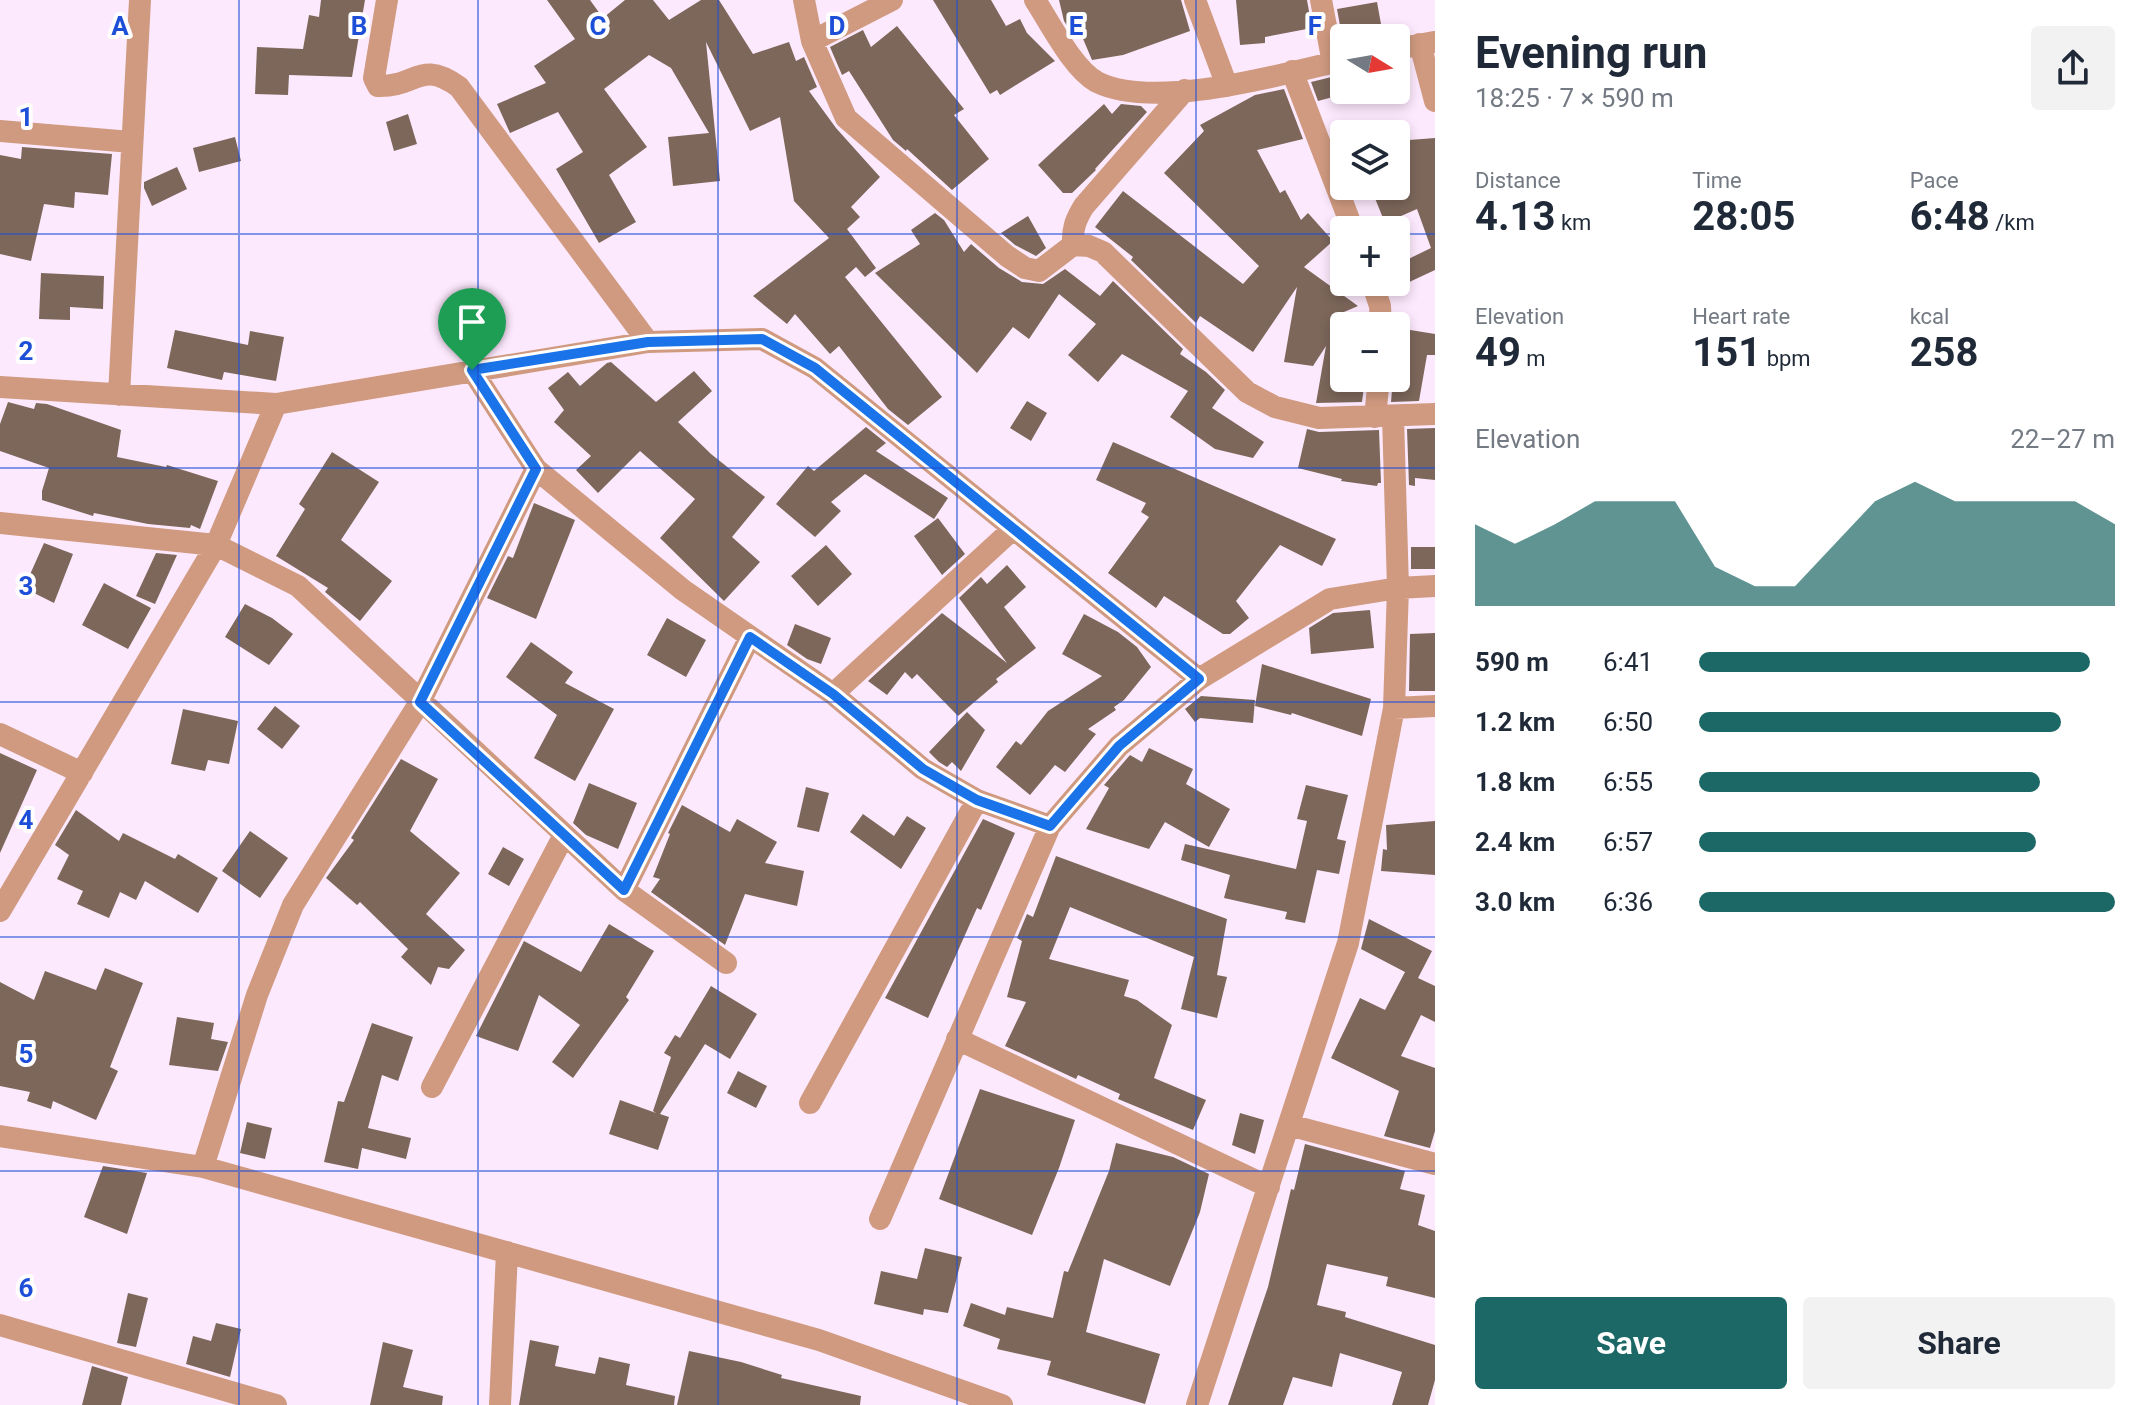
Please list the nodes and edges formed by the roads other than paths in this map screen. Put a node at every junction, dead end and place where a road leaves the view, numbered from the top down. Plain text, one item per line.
1 (140, 0) edge
2 (387, 0) edge
3 (804, 0) edge
4 (892, 0) edge
5 (1035, 0) edge
6 (1195, 0) edge
7 (1321, 0) edge
8 (1330, 30) edge
9 (812, 41) junction
10 (1427, 43) edge
11 (1330, 63) edge
12 (1292, 71) junction
13 (1227, 86) junction
14 (1185, 90) junction
15 (1435, 101) edge
16 (0, 131) edge
17 (131, 142) junction
18 (1348, 216) edge
19 (1073, 245) junction
20 (648, 342) junction
21 (472, 370) junction
22 (0, 387) edge
23 (1381, 392) edge
24 (119, 395) junction
25 (276, 404) junction
26 (1435, 414) edge
27 (1384, 416) junction
28 (536, 469) junction
29 (0, 523) edge
30 (1013, 529) junction
31 (216, 545) junction
32 (1435, 586) edge
33 (1398, 588) junction
34 (750, 637) junction
35 (1199, 679) junction
36 (833, 694) junction
37 (420, 702) junction
38 (1435, 706) edge
39 (1394, 708) junction
40 (0, 734) edge
41 (82, 773) junction
42 (977, 800) junction
43 (1050, 826) junction
44 (564, 835) junction
45 (624, 890) junction
46 (0, 911) edge
47 (726, 963) dead end
48 (957, 1039) junction
49 (432, 1087) dead end
50 (810, 1103) dead end
51 (1289, 1125) junction
52 (0, 1136) edge
53 (1435, 1164) edge
54 (203, 1167) junction
55 (1269, 1187) junction
56 (880, 1219) dead end
57 (507, 1252) junction
58 (0, 1325) edge
59 (276, 1405) edge
60 (500, 1405) edge
61 (1002, 1405) edge
62 (1197, 1405) edge

1 - 17 street
2 - 20 street
3 - 9 street
4 - 9 street
5 - 14 street
6 - 13 street
7 - 8 street
9 - 19 street
10 - 15 street
11 - 12 street
12 - 13 street
12 - 18 street
13 - 14 street
14 - 19 street
16 - 17 street
17 - 24 street
19 - 27 street
20 - 21 street
20 - 30 street
21 - 25 street
21 - 28 street
22 - 24 street
23 - 27 street
24 - 25 street
25 - 31 street
26 - 27 street
27 - 33 street
28 - 34 street
28 - 37 street
29 - 31 street
30 - 35 street
30 - 36 street
31 - 37 street
31 - 41 street
32 - 33 street
33 - 35 street
33 - 39 street
34 - 36 street
34 - 45 street
35 - 43 street
36 - 42 street
37 - 44 street
37 - 54 street
38 - 39 street
39 - 51 street
40 - 41 street
41 - 46 street
42 - 43 street
42 - 50 street
43 - 48 street
44 - 45 street
44 - 49 street
45 - 47 street
48 - 55 street
48 - 56 street
51 - 53 street
51 - 55 street
52 - 54 street
54 - 57 street
55 - 62 street
57 - 60 street
57 - 61 street
58 - 59 street

